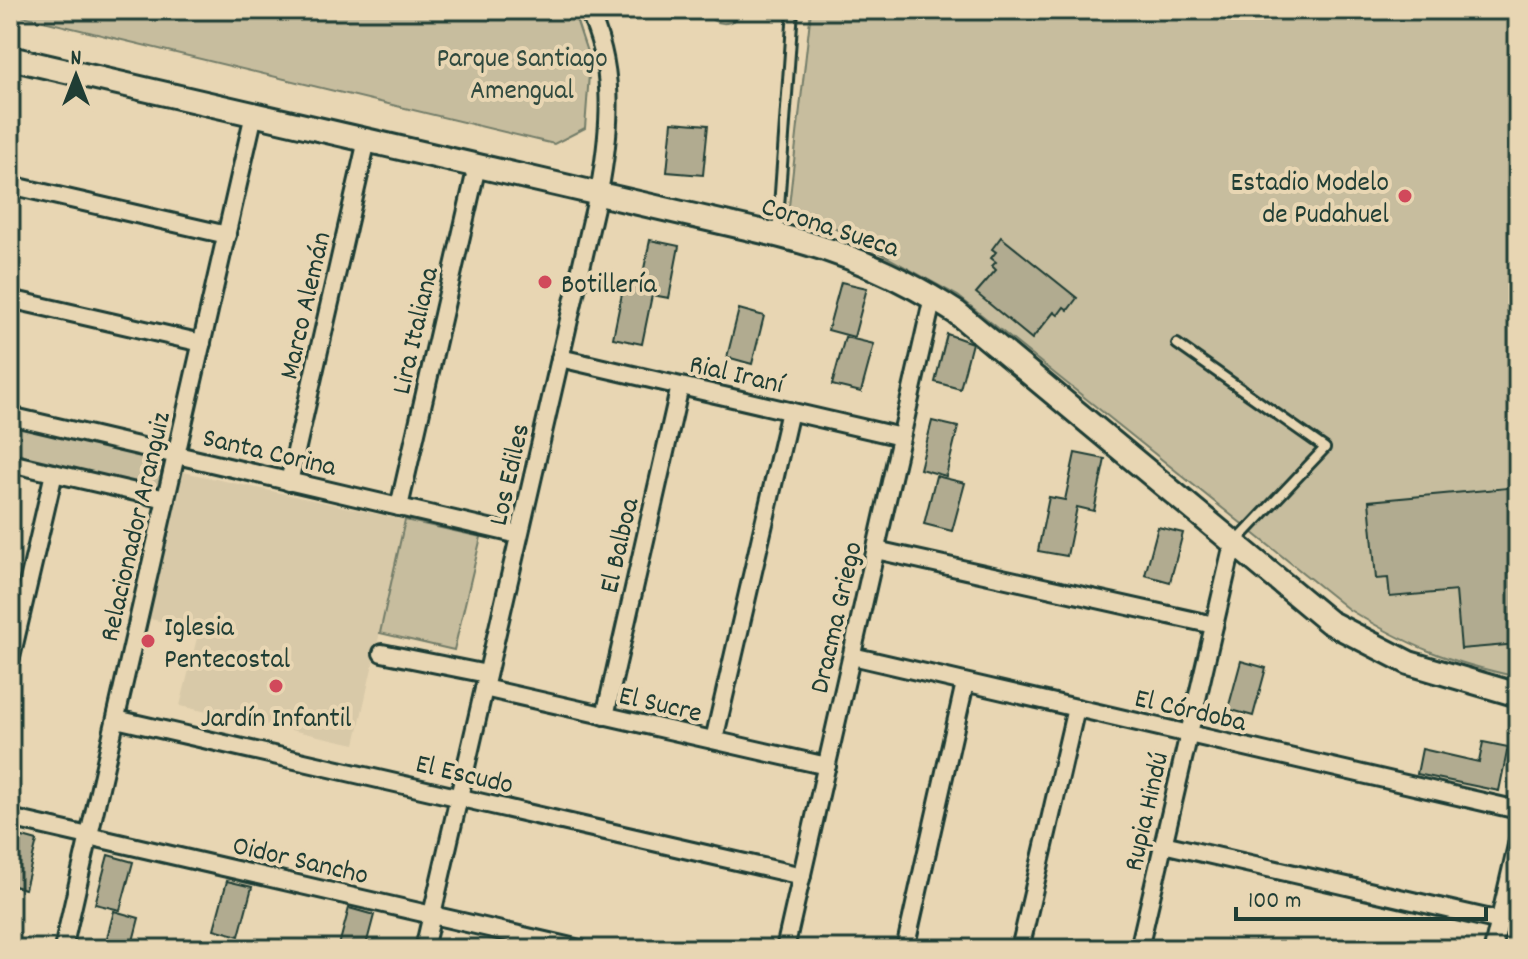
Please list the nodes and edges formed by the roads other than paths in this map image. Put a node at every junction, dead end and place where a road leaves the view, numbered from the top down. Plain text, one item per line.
1 (588, 10) edge
2 (793, 10) edge
3 (10, 58) edge
4 (254, 114) junction
5 (367, 140) junction
6 (477, 166) junction
7 (10, 185) edge
8 (598, 193) junction
9 (227, 235) junction
10 (777, 235) junction
11 (933, 297) junction
12 (10, 299) edge
13 (202, 343) junction
14 (1177, 344) dead end
15 (560, 358) junction
16 (680, 386) junction
17 (790, 411) junction
18 (10, 416) edge
19 (901, 437) junction
20 (176, 455) junction
21 (10, 463) edge
22 (54, 473) junction
23 (289, 482) junction
24 (166, 499) junction
25 (399, 507) junction
26 (519, 535) junction
27 (1233, 544) junction
28 (876, 550) junction
29 (1214, 625) junction
30 (382, 653) dead end
31 (852, 656) junction
32 (10, 662) edge
33 (485, 681) junction
34 (965, 683) junction
35 (1518, 695) edge
36 (1076, 708) junction
37 (605, 716) junction
38 (116, 719) junction
39 (1189, 734) junction
40 (714, 740) junction
41 (827, 766) junction
42 (459, 797) junction
43 (1518, 810) edge
44 (10, 818) edge
45 (89, 836) junction
46 (1518, 841) edge
47 (1163, 844) junction
48 (802, 876) junction
49 (431, 915) junction
50 (1500, 921) junction
51 (63, 949) edge
52 (424, 949) edge
53 (580, 949) edge
54 (785, 949) edge
55 (905, 949) edge
56 (1020, 949) edge
57 (1139, 949) edge
58 (1493, 949) edge

1 - 8 street, Los Ediles
2 - 10 lane
3 - 4 street, Corona Sueca
4 - 5 street, Corona Sueca
4 - 9 street, Relacionador Aranguiz
5 - 6 street, Corona Sueca
5 - 23 street, Marco Alemán
6 - 8 street, Corona Sueca
6 - 25 street, Lira Italiana
7 - 9 street
8 - 10 street, Corona Sueca
8 - 15 street, Los Ediles
9 - 13 street, Relacionador Aranguiz
10 - 11 street, Corona Sueca
11 - 19 street, Dracma Griego
11 - 27 street, Corona Sueca
12 - 13 street
13 - 20 street, Relacionador Aranguiz
14 - 27 lane
15 - 16 street, Rial Iraní
15 - 26 street, Los Ediles
16 - 17 street, Rial Iraní
16 - 37 street, El Balboa
17 - 19 street, Rial Iraní
17 - 40 street
18 - 20 street, Santa Corina
19 - 28 street, Dracma Griego
20 - 23 street, Santa Corina
20 - 24 street, Relacionador Aranguiz
21 - 22 street
22 - 24 street
22 - 32 street
23 - 25 street, Santa Corina
24 - 38 street, Relacionador Aranguiz
25 - 26 street, Santa Corina
26 - 33 street, Los Ediles
27 - 29 street, Rupia Hindú
27 - 35 street, Corona Sueca
28 - 29 street
28 - 31 street, Dracma Griego
29 - 39 street, Rupia Hindú
30 - 33 street, El Sucre
31 - 34 street, El Córdoba
31 - 41 street, Dracma Griego
33 - 37 street, El Sucre
33 - 42 street, Los Ediles
34 - 36 street, El Córdoba
34 - 55 street
36 - 39 street, El Córdoba
36 - 56 street
37 - 40 street, El Sucre
38 - 42 street, El Escudo
38 - 45 street, Relacionador Aranguiz
39 - 43 street, El Córdoba
39 - 47 street, Rupia Hindú
40 - 41 street, El Sucre
41 - 48 street, Dracma Griego
42 - 48 street, El Escudo
42 - 49 street, Los Ediles
44 - 45 street, Oidor Sancho
45 - 49 street, Oidor Sancho
45 - 51 street, Relacionador Aranguiz
46 - 50 street
47 - 50 street
47 - 57 street, Rupia Hindú
48 - 54 street, Dracma Griego
49 - 52 street, Los Ediles
49 - 53 street, Oidor Sancho
50 - 58 street

